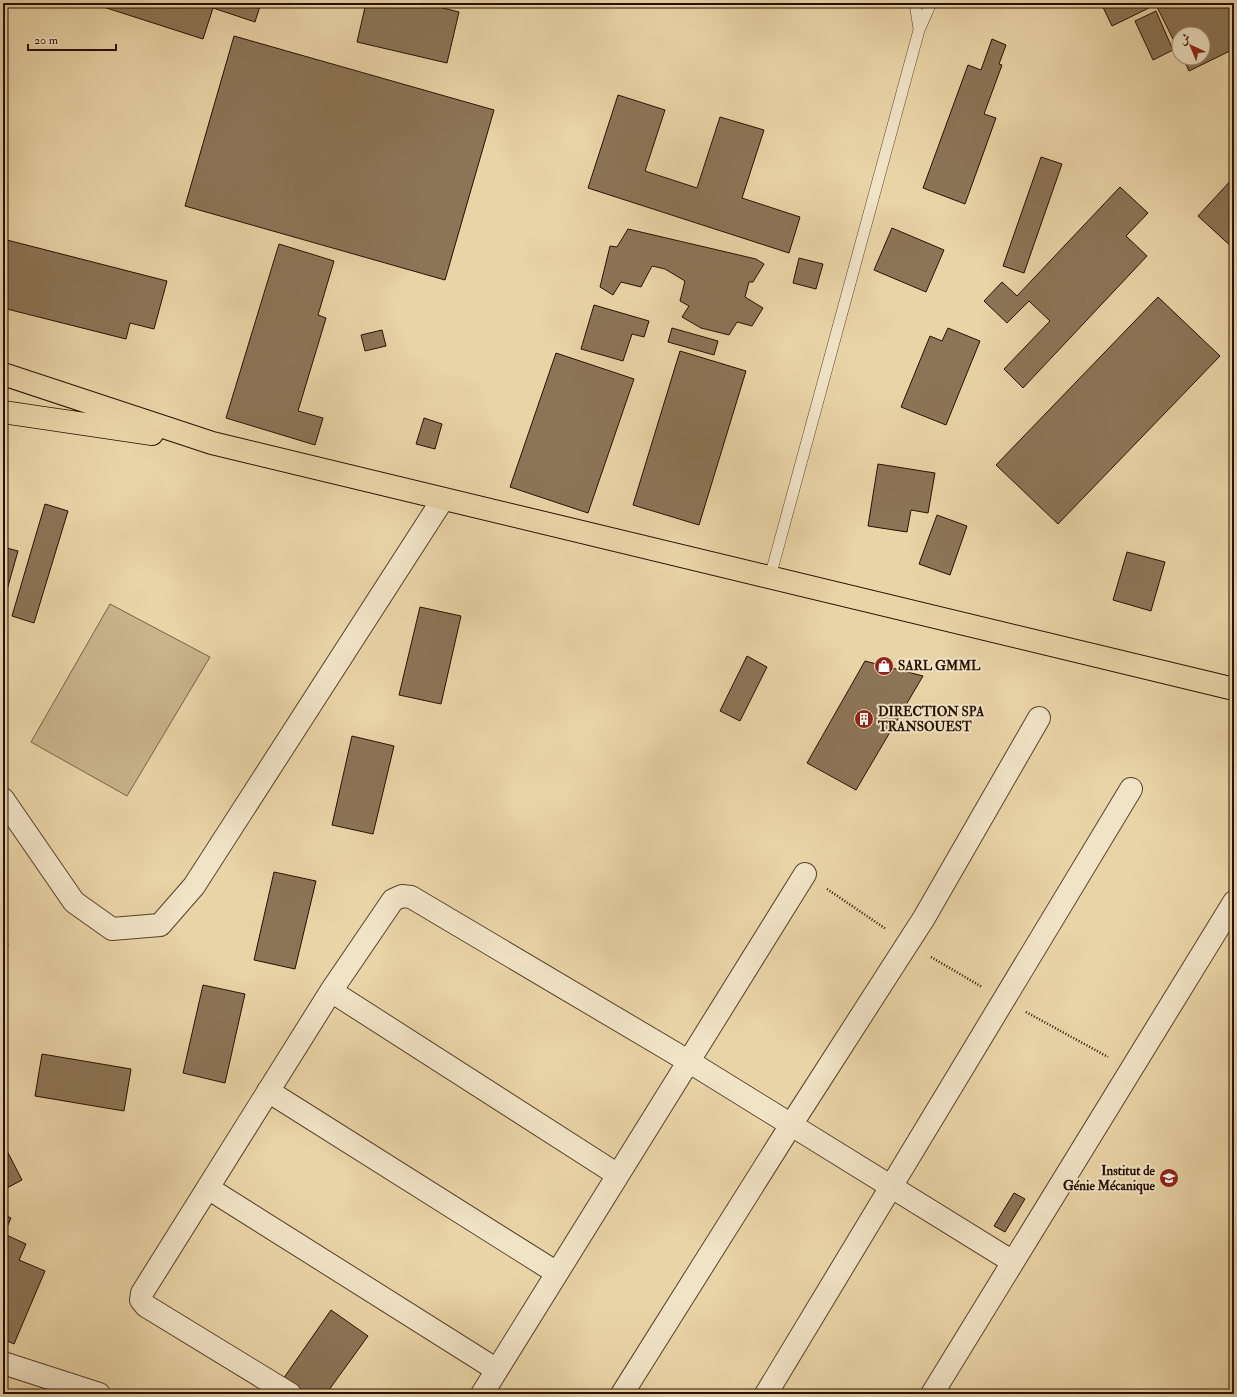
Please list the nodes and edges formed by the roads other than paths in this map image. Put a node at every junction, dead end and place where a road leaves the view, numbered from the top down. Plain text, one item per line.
1 (915, 3) edge
2 (931, 3) edge
3 (919, 30) junction
4 (3, 374) edge
5 (3, 412) edge
6 (212, 443) junction
7 (443, 498) junction
8 (770, 577) junction
9 (1234, 690) edge
10 (1039, 718) dead end
11 (1131, 789) dead end
12 (3, 799) edge
13 (805, 874) road end
14 (1234, 902) edge
15 (332, 991) junction
16 (688, 1062) junction
17 (268, 1091) junction
18 (791, 1125) junction
19 (618, 1175) junction
20 (891, 1187) junction
21 (208, 1188) junction
22 (1013, 1262) junction
23 (557, 1273) junction
24 (3, 1363) edge
25 (497, 1370) junction
26 (87, 1392) edge
27 (290, 1394) edge
28 (482, 1394) edge
29 (622, 1394) edge
30 (766, 1394) edge
31 (932, 1394) edge

1 - 3 lane
2 - 3 lane
3 - 8 lane
4 - 6 main road
5 - 6 main road
6 - 7 main road
7 - 8 main road
7 - 12 street
8 - 9 main road
10 - 18 street
11 - 20 street
13 - 16 street
14 - 22 street
15 - 16 street
15 - 17 street
15 - 19 street
16 - 18 street
16 - 19 street
17 - 21 street
17 - 23 street
18 - 20 street
18 - 29 street
19 - 23 street
20 - 22 street
20 - 30 street
21 - 25 street
21 - 27 street
22 - 31 street
23 - 25 street
24 - 26 street
25 - 28 street

